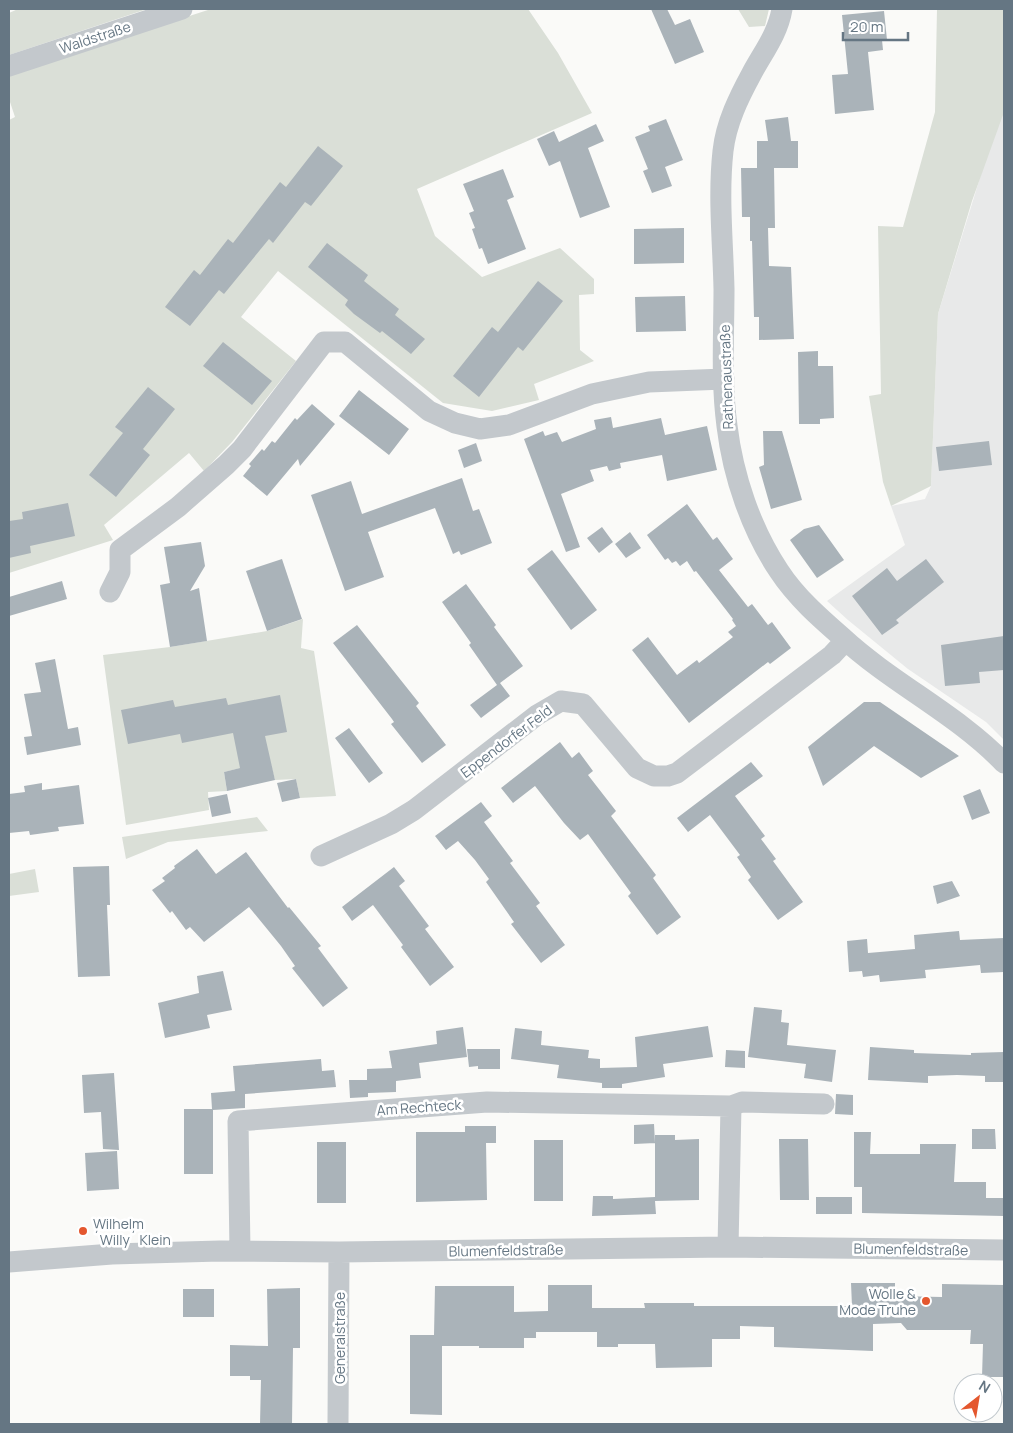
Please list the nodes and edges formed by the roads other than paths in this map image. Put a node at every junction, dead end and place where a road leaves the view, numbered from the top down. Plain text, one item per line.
1 (182, 9) edge
2 (782, 9) edge
3 (9, 66) edge
4 (724, 379) junction
5 (110, 592) dead end
6 (845, 641) junction
7 (1004, 763) edge
8 (321, 856) dead end
9 (824, 1104) dead end
10 (731, 1106) junction
11 (728, 1247) junction
12 (1004, 1250) edge
13 (240, 1251) junction
14 (339, 1252) junction
15 (9, 1262) edge
16 (338, 1424) edge

1 - 3 street, Waldstraße
2 - 4 street, Rathenaustraße
4 - 5 street
4 - 6 street, Rathenaustraße
6 - 7 street, Rathenaustraße
6 - 8 street, Eppendorfer Feld
9 - 10 street, Am Rechteck
10 - 11 street
10 - 13 street, Am Rechteck
11 - 12 street, Blumenfeldstraße
11 - 14 street, Blumenfeldstraße
13 - 14 street, Blumenfeldstraße
13 - 15 street, Blumenfeldstraße
14 - 16 street, Generalstraße

